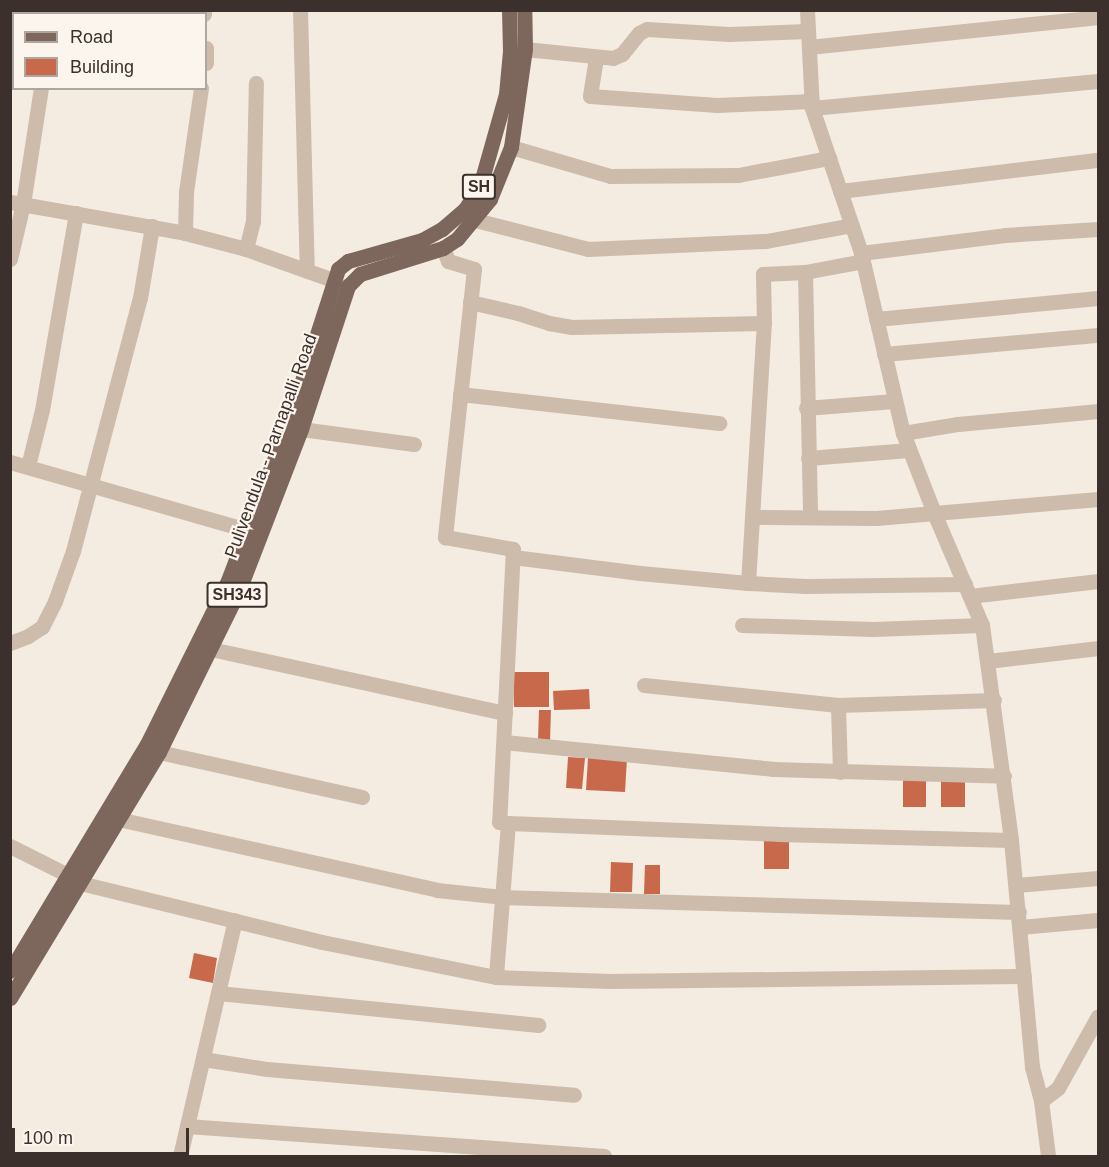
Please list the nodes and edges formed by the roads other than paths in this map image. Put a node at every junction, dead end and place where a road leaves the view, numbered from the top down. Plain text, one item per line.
1 (300, 10) edge
2 (509, 10) edge
3 (524, 10) edge
4 (807, 10) edge
5 (1098, 16) edge
6 (808, 31) junction
7 (809, 47) junction
8 (525, 49) junction
9 (596, 58) junction
10 (1098, 81) edge
11 (256, 83) dead end
12 (41, 90) edge
13 (201, 90) edge
14 (812, 105) junction
15 (511, 147) junction
16 (829, 158) junction
17 (1098, 160) edge
18 (840, 191) junction
19 (17, 203) edge
20 (76, 213) junction
21 (476, 220) junction
22 (852, 225) junction
23 (152, 226) junction
24 (1098, 229) edge
25 (185, 233) junction
26 (443, 248) junction
27 (246, 249) junction
28 (862, 257) junction
29 (10, 259) edge
30 (307, 271) junction
31 (805, 272) junction
32 (333, 280) junction
33 (348, 286) junction
34 (1098, 298) edge
35 (470, 302) junction
36 (876, 319) junction
37 (764, 323) junction
38 (1098, 335) edge
39 (884, 354) junction
40 (460, 394) junction
41 (894, 401) junction
42 (806, 408) junction
43 (1098, 411) edge
44 (719, 423) dead end
45 (301, 429) junction
46 (903, 433) junction
47 (414, 444) dead end
48 (909, 450) junction
49 (808, 458) junction
50 (10, 462) edge
51 (28, 466) junction
52 (92, 484) junction
53 (1098, 499) edge
54 (934, 513) junction
55 (752, 517) junction
56 (810, 517) junction
57 (254, 532) junction
58 (513, 557) junction
59 (1098, 581) edge
60 (748, 583) junction
61 (968, 590) junction
62 (742, 624) dead end
63 (982, 625) junction
64 (10, 644) edge
65 (211, 648) junction
66 (1098, 648) edge
67 (988, 661) junction
68 (644, 685) dead end
69 (994, 700) junction
70 (838, 705) junction
71 (505, 713) junction
72 (504, 741) junction
73 (159, 752) junction
74 (840, 772) junction
75 (1004, 776) junction
76 (362, 797) dead end
77 (118, 819) junction
78 (508, 823) junction
79 (1011, 840) junction
80 (10, 846) edge
81 (1098, 878) edge
82 (74, 879) junction
83 (1016, 885) junction
84 (502, 897) junction
85 (1019, 912) junction
86 (235, 920) junction
87 (1098, 920) edge
88 (1020, 927) junction
89 (10, 971) edge
90 (1024, 976) junction
91 (496, 977) junction
92 (218, 993) junction
93 (10, 998) edge
94 (1098, 1016) edge
95 (538, 1025) dead end
96 (202, 1059) junction
97 (574, 1095) dead end
98 (1041, 1101) junction
99 (187, 1126) junction
100 (180, 1156) edge
101 (604, 1156) edge
102 (1048, 1156) edge

1 - 30 street
2 - 32 main road, Pulivendula - Parnapalli Road / SH
3 - 8 main road
4 - 6 street
5 - 7 street
6 - 7 street
6 - 9 street
7 - 14 street
8 - 9 street
8 - 15 main road
9 - 14 street
10 - 14 street
11 - 27 street
12 - 19 street
13 - 25 street
14 - 16 street
15 - 16 street
15 - 21 main road
16 - 18 street
17 - 18 street
18 - 22 street
19 - 20 street
19 - 29 street
20 - 23 street
20 - 51 street
21 - 22 street
21 - 26 main road
22 - 28 street
23 - 25 street
23 - 52 street
24 - 28 street
25 - 27 street
26 - 33 main road
26 - 35 street
27 - 30 street
28 - 31 street
28 - 36 street
30 - 32 street
31 - 37 street
31 - 42 street
32 - 33 main road
32 - 57 main road, Pulivendula - Parnapalli Road / SH343
33 - 45 main road, Pulivendula - Parnapalli Road / SH343
34 - 36 street
35 - 37 street
35 - 40 street
36 - 39 street
37 - 55 street
38 - 39 street
39 - 41 street
40 - 44 street
40 - 58 street
41 - 42 street
41 - 46 street
42 - 49 street
43 - 46 street
45 - 47 street
45 - 57 main road, Pulivendula - Parnapalli Road / SH343
46 - 48 street
48 - 49 street
48 - 54 street
49 - 56 street
50 - 51 street
51 - 52 street
52 - 57 street
52 - 64 street
53 - 54 street
54 - 56 street
54 - 61 street
55 - 56 street
55 - 60 street
57 - 65 main road, Pulivendula - Parnapalli Road / SH343
57 - 82 main road, Pulivendula - Parnapalli Road / SH343
58 - 60 street
58 - 71 street
59 - 61 street
60 - 61 street
61 - 63 street
62 - 63 street
63 - 67 street
65 - 71 street
65 - 73 main road, Pulivendula - Parnapalli Road / SH343
66 - 67 street
67 - 69 street
68 - 70 street
69 - 70 street
69 - 75 street
70 - 74 street
71 - 72 street
72 - 74 street
72 - 78 street
73 - 76 street
73 - 77 main road, Pulivendula - Parnapalli Road / SH343
74 - 75 street
75 - 79 street
77 - 82 main road, Pulivendula - Parnapalli Road / SH343
77 - 84 street
78 - 79 street
78 - 84 street
79 - 83 street
80 - 82 street
81 - 83 street
82 - 86 street
82 - 89 main road, Pulivendula - Parnapalli Road / SH343
82 - 93 main road, Pulivendula - Parnapalli Road / SH343
83 - 85 street
84 - 85 street
84 - 91 street
85 - 88 street
86 - 91 street
86 - 92 street
87 - 88 street
88 - 90 street
90 - 91 street
90 - 98 street
92 - 95 street
92 - 96 street
94 - 98 street
96 - 97 street
96 - 99 street
98 - 102 street
99 - 100 street
99 - 101 street

